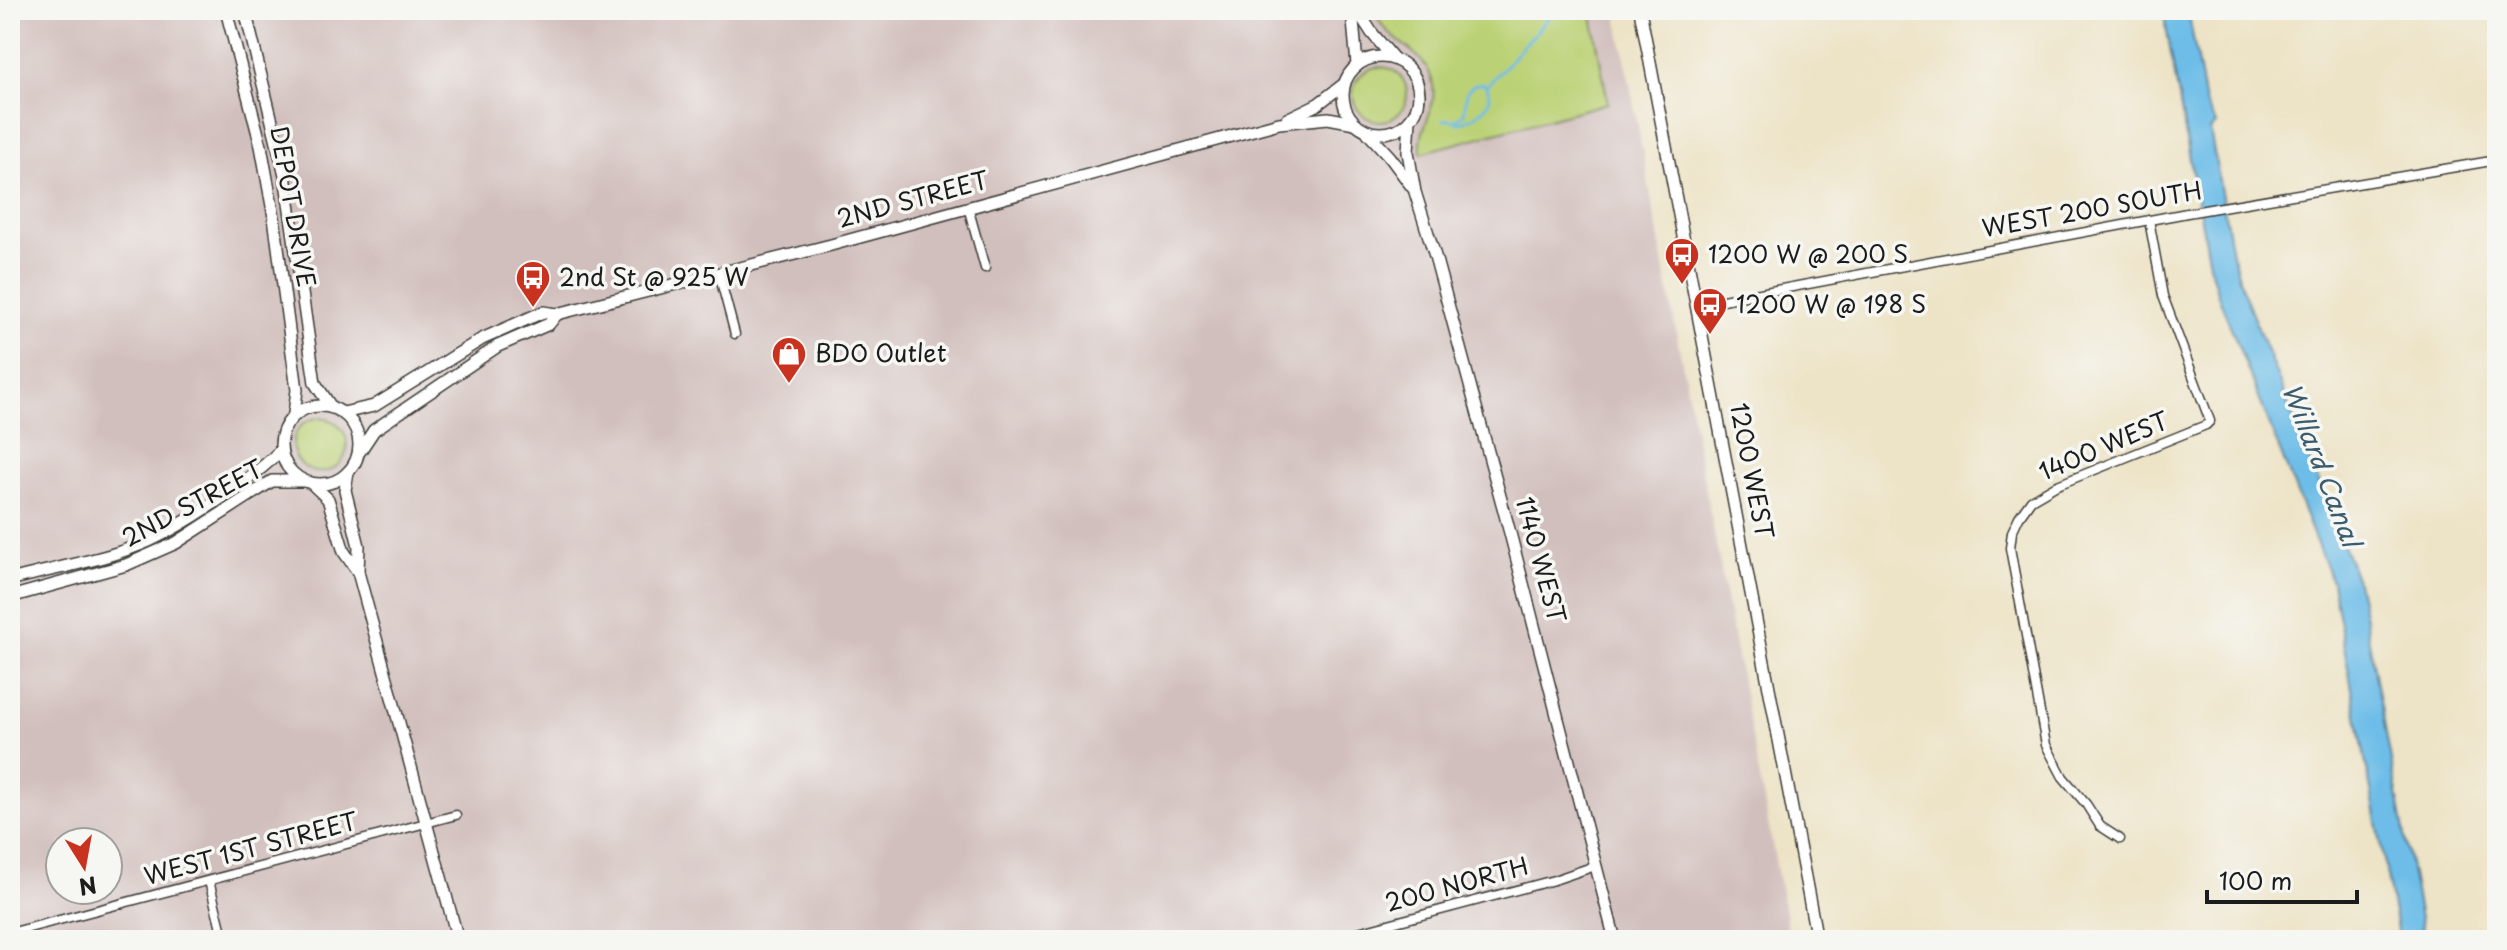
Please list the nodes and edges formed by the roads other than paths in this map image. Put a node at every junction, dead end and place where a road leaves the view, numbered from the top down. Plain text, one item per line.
1 (226, 10) edge
2 (245, 10) edge
3 (1355, 10) edge
4 (1640, 10) edge
5 (1393, 59) junction
6 (1357, 64) junction
7 (1344, 84) junction
8 (1410, 120) junction
9 (1279, 123) junction
10 (1355, 123) junction
11 (1368, 133) junction
12 (2497, 160) edge
13 (1415, 192) junction
14 (968, 207) junction
15 (2149, 220) junction
16 (985, 268) dead end
17 (719, 274) junction
18 (1696, 305) junction
19 (557, 314) junction
20 (735, 334) dead end
21 (331, 407) junction
22 (343, 413) junction
23 (294, 414) junction
24 (280, 451) junction
25 (358, 453) junction
26 (348, 472) junction
27 (307, 482) junction
28 (358, 572) junction
29 (10, 580) edge
30 (10, 597) edge
31 (456, 815) dead end
32 (426, 823) junction
33 (2120, 839) dead end
34 (1595, 866) junction
35 (209, 881) junction
36 (10, 933) edge
37 (224, 940) edge
38 (458, 940) edge
39 (1328, 940) edge
40 (1615, 940) edge
41 (1817, 940) edge

1 - 23 street, DEPOT DRIVE
2 - 21 street, DEPOT DRIVE
3 - 5 street
3 - 6 street
4 - 18 street, 1200 WEST
5 - 6 street
5 - 8 street
6 - 7 street
7 - 9 street, 2ND STREET
7 - 10 street
8 - 11 street
8 - 13 street, 1140 WEST
9 - 10 street, 2ND STREET
9 - 14 street, 2ND STREET
10 - 11 street
11 - 13 street, 1140 WEST
12 - 15 street, WEST 200 SOUTH
13 - 34 street, 1140 WEST
14 - 16 street
14 - 17 street, 2ND STREET
15 - 18 street, WEST 200 SOUTH
15 - 33 street, 1400 WEST
17 - 19 street, 2ND STREET
17 - 20 street
18 - 41 street, 1200 WEST
19 - 22 street, 2ND STREET
19 - 25 street, 2ND STREET
21 - 22 street
21 - 23 street
22 - 25 street
23 - 24 street
24 - 27 street
24 - 29 street, 2ND STREET
25 - 26 street
26 - 27 street
26 - 28 street
27 - 28 street
27 - 30 street, 2ND STREET
28 - 32 street
31 - 32 street, WEST 1ST STREET
32 - 35 street, WEST 1ST STREET
32 - 38 street
34 - 39 street, 200 NORTH
34 - 40 street, 1140 WEST
35 - 36 street, WEST 1ST STREET
35 - 37 street

